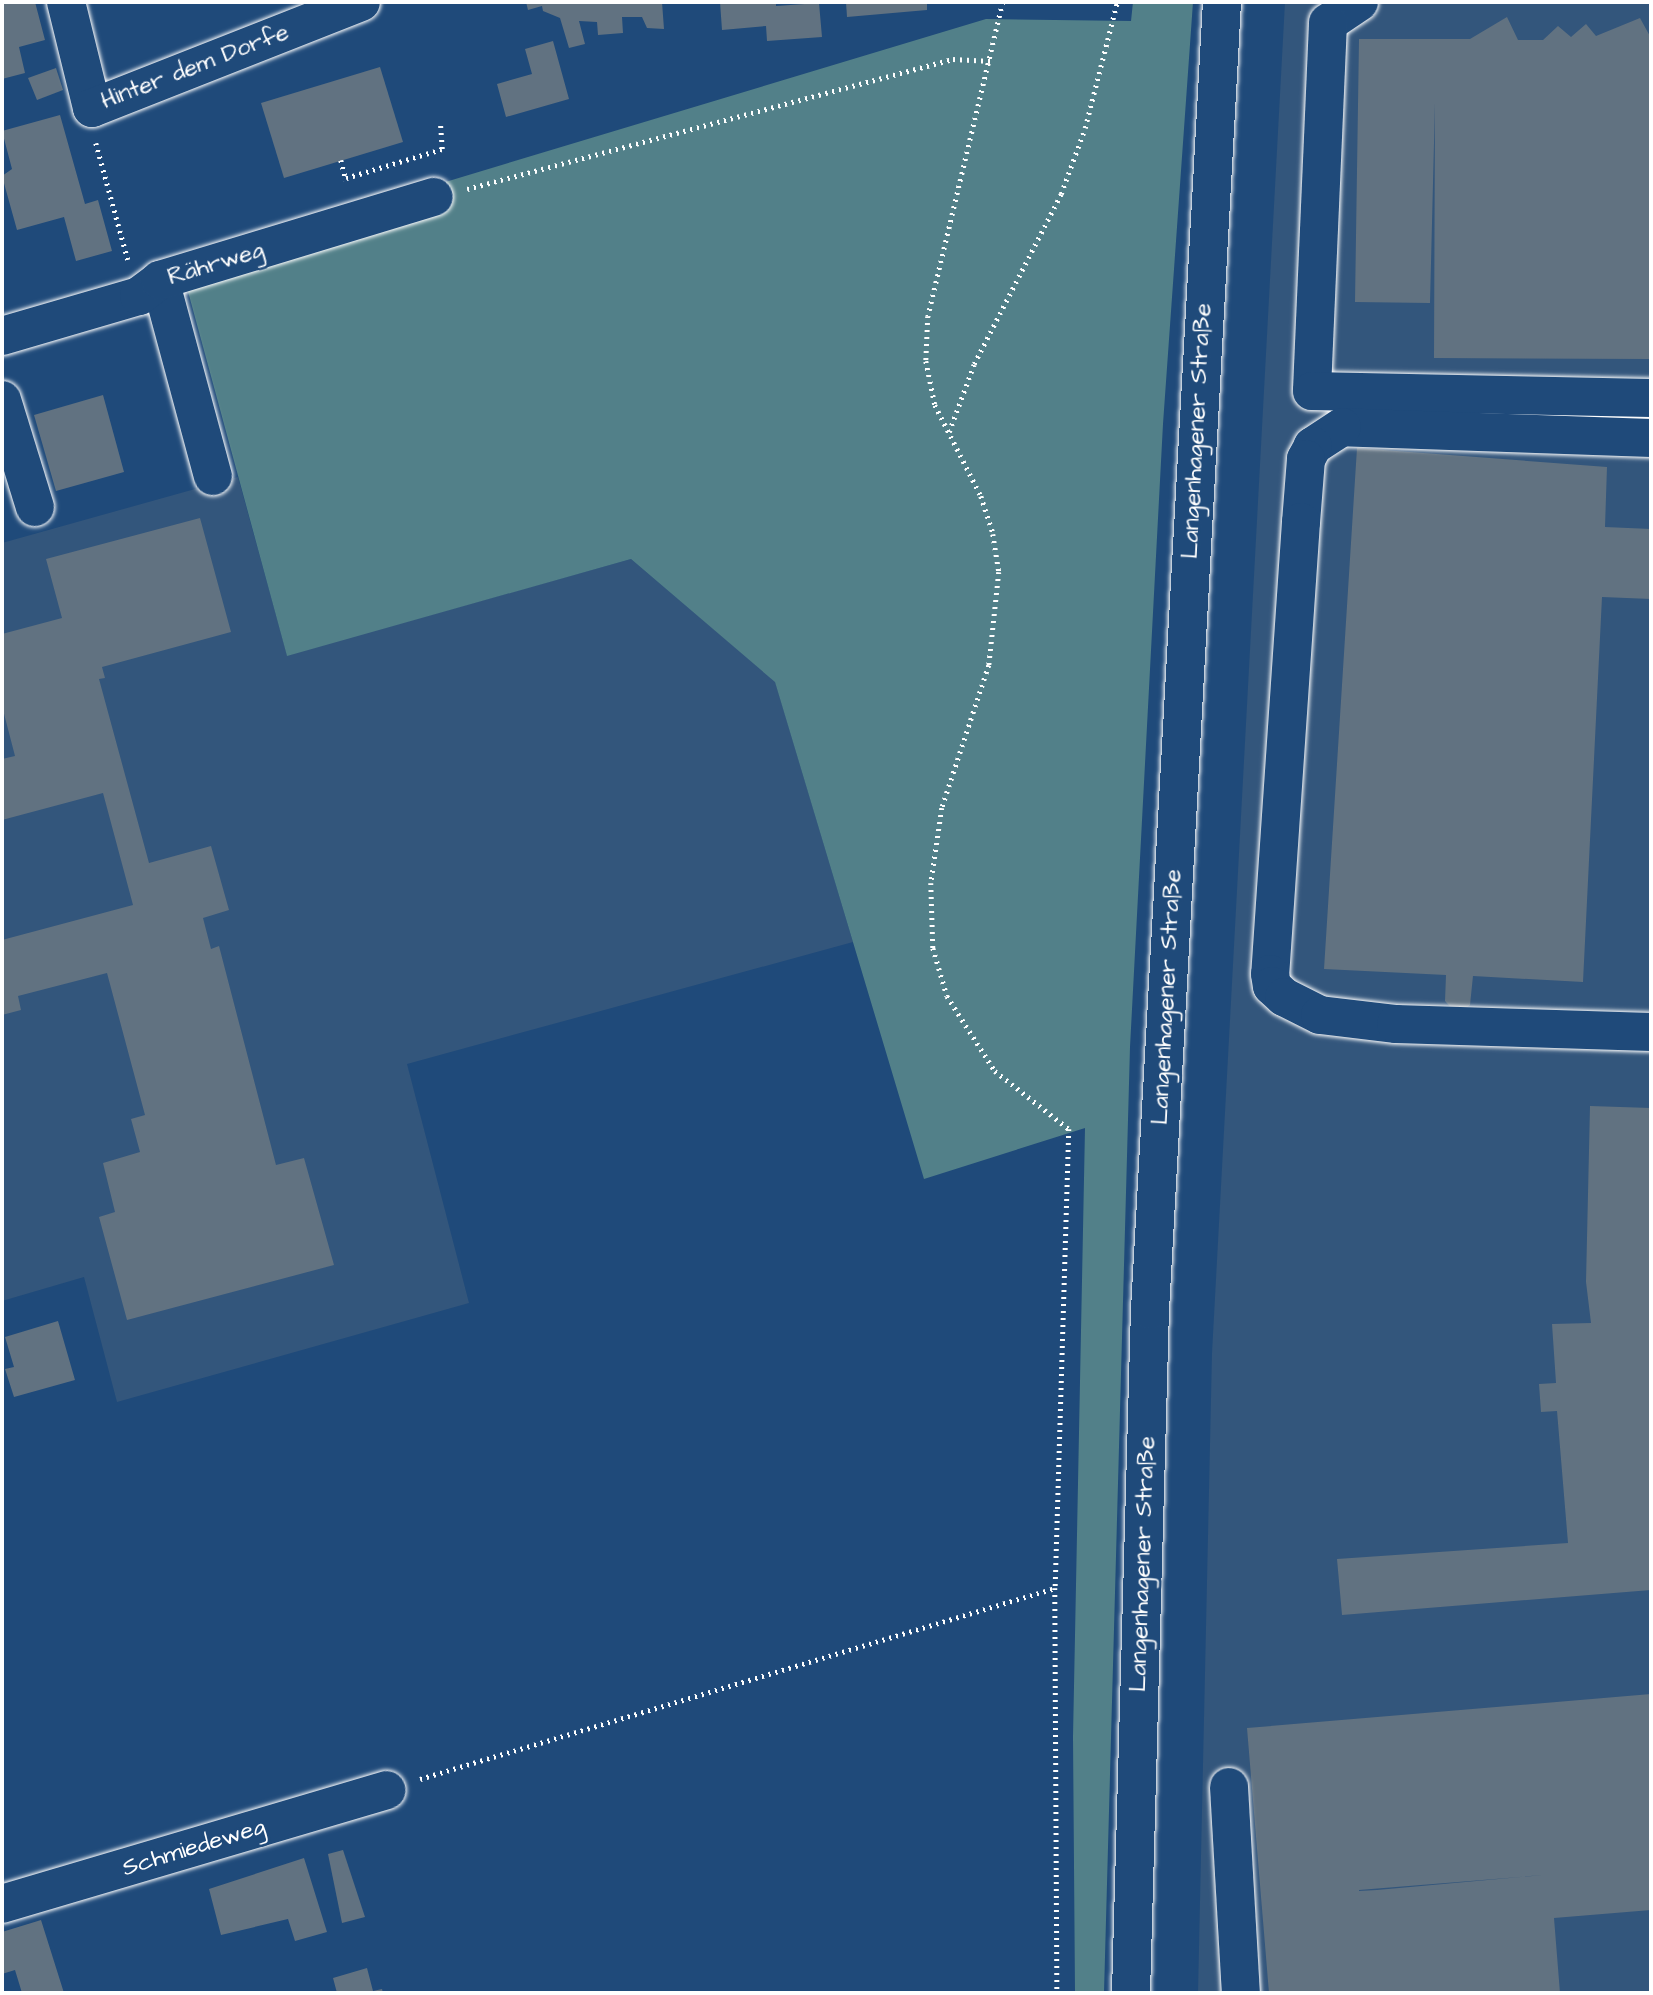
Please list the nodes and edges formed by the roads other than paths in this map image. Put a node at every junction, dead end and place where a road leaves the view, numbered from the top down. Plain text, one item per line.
1 (66, 2) edge
2 (361, 2) edge
3 (1223, 2) edge
4 (1359, 2) edge
5 (434, 197) road end
6 (149, 288) junction
7 (2, 336) edge
8 (1651, 398) edge
9 (2, 400) edge
10 (1651, 438) edge
11 (214, 476) dead end
12 (35, 507) dead end
13 (1651, 1032) edge
14 (1229, 1787) dead end
15 (386, 1790) road end
16 (2, 1904) edge
17 (1132, 1993) edge
18 (1241, 1993) edge

1 - 2 main road, Hinter dem Dorfe
3 - 17 main road, Langenhagener Straße
4 - 8 main road
5 - 6 main road, Rährweg
6 - 7 main road, Rährweg
6 - 11 main road
9 - 12 main road
10 - 13 main road
14 - 18 main road
15 - 16 main road, Schmiedeweg

